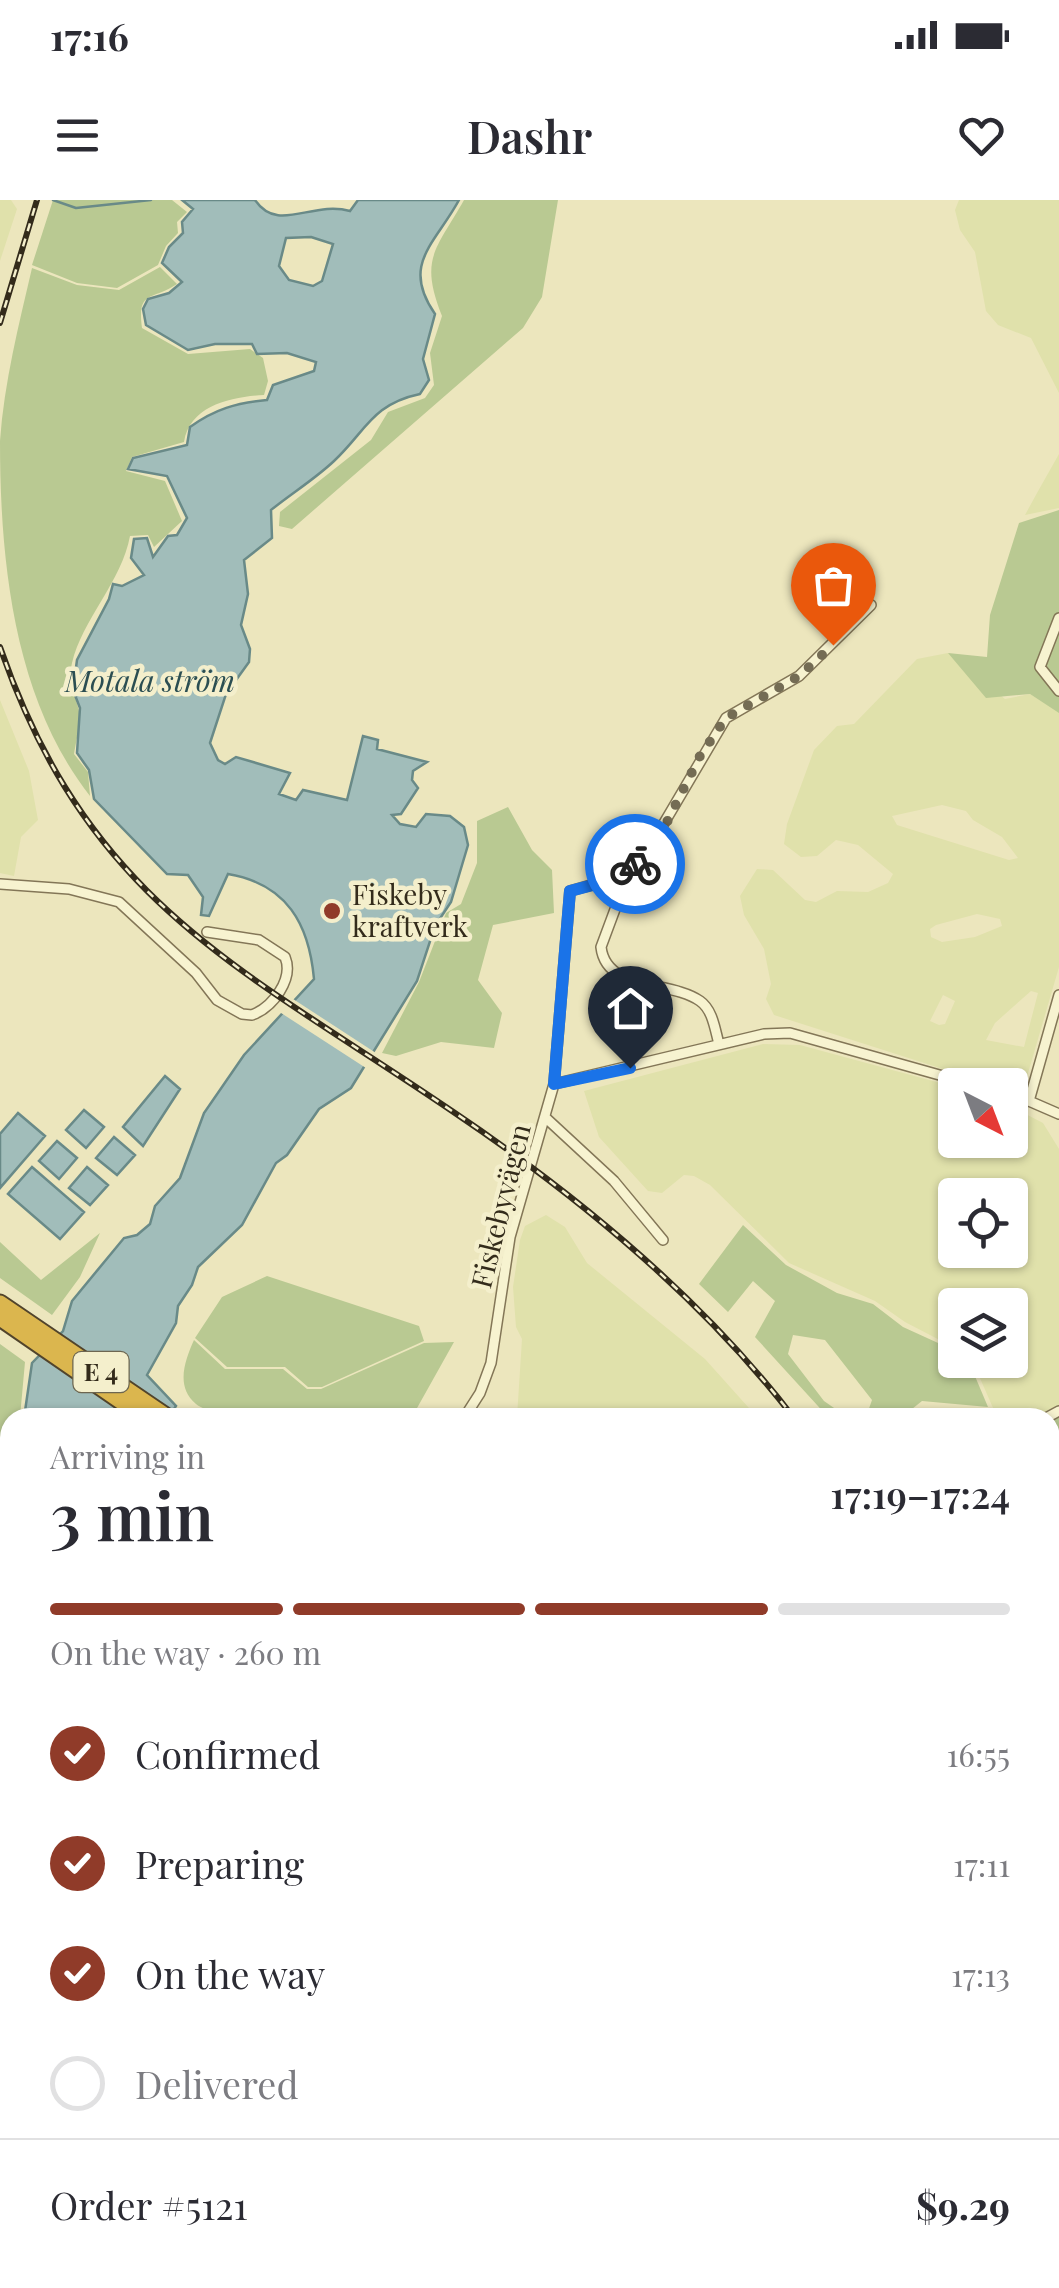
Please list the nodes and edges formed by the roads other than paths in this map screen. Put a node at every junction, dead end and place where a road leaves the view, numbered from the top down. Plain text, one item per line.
1 (871, 605) dead end
2 (1059, 618) edge
3 (1059, 691) edge
4 (610, 880) junction
5 (0, 884) edge
6 (207, 932) dead end
7 (1059, 995) edge
8 (719, 1044) junction
9 (938, 1074) edge
10 (554, 1084) junction
11 (1030, 1097) joint
12 (1059, 1114) edge
13 (547, 1118) junction
14 (663, 1240) dead end
15 (0, 1302) edge
16 (0, 1318) edge
17 (30, 1331) junction
18 (132, 1408) edge
19 (153, 1408) edge
20 (470, 1408) edge

1 - 4 street, Fiskebyvägen
2 - 3 street
4 - 8 street
4 - 10 street, Fiskebyvägen
5 - 6 street
7 - 11 street
8 - 9 street
8 - 10 street
10 - 13 street, Fiskebyvägen
11 - 12 street
13 - 14 street
13 - 20 street, Fiskebyvägen
15 - 17 highway, E 4
16 - 17 highway, E 4
17 - 18 highway, E 4
17 - 19 highway, E 4

